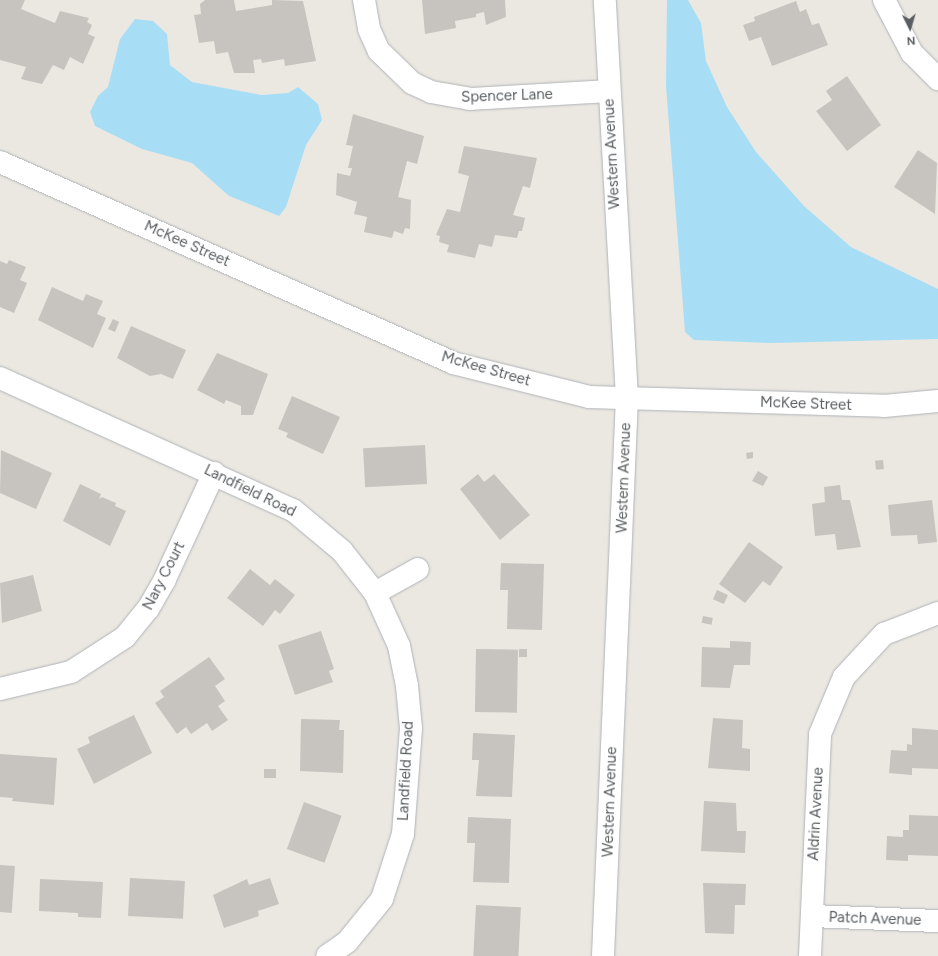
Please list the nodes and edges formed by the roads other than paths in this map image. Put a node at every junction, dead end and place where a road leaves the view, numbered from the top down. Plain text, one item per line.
1 (364, 0) edge
2 (605, 0) edge
3 (884, 0) edge
4 (938, 79) edge
5 (608, 91) junction
6 (0, 162) edge
7 (0, 378) edge
8 (627, 398) junction
9 (938, 401) edge
10 (214, 473) junction
11 (418, 569) dead end
12 (375, 593) junction
13 (938, 612) edge
14 (0, 689) edge
15 (812, 916) junction
16 (938, 921) edge
17 (345, 949) edge
18 (603, 956) edge
19 (810, 956) edge

1 - 5 street, Spencer Lane
2 - 5 street, Western Avenue
3 - 4 street
5 - 8 street, Western Avenue
6 - 8 street, McKee Street
7 - 10 street, Landfield Road
8 - 9 street, McKee Street
8 - 18 street, Western Avenue
10 - 12 street, Landfield Road
10 - 14 street, Nary Court
11 - 12 street
12 - 17 street, Landfield Road
13 - 15 street, Aldrin Avenue
15 - 16 street, Patch Avenue
15 - 19 street, Aldrin Avenue

